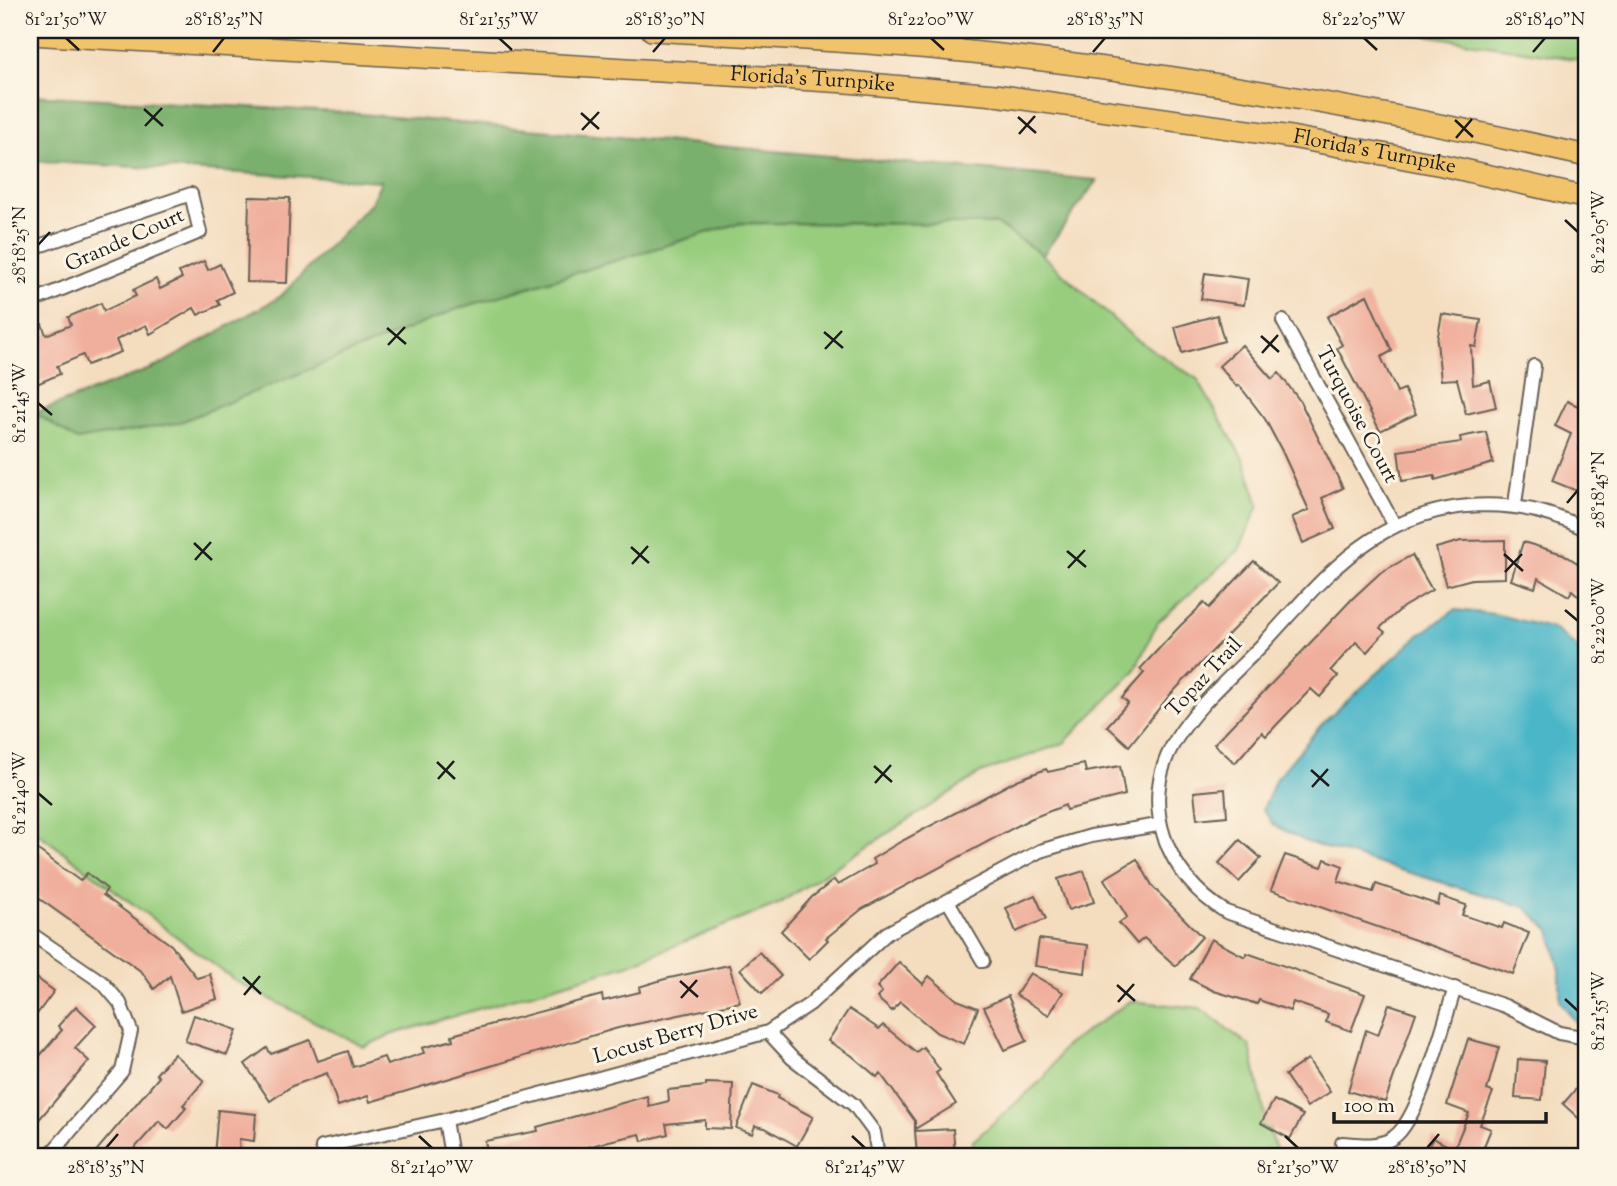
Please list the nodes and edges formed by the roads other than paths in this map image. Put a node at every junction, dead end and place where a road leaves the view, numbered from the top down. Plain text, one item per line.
1 (652, 30) edge
2 (30, 34) edge
3 (1587, 156) edge
4 (1587, 198) edge
5 (30, 249) edge
6 (30, 297) edge
7 (1283, 321) dead end
8 (1534, 366) dead end
9 (1515, 504) junction
10 (1395, 526) junction
11 (1587, 530) edge
12 (1158, 825) junction
13 (948, 901) junction
14 (30, 933) edge
15 (983, 961) dead end
16 (1455, 988) junction
17 (768, 1032) junction
18 (1587, 1038) edge
19 (445, 1119) junction
20 (1342, 1143) dead end
21 (322, 1147) dead end
22 (50, 1156) edge
23 (451, 1156) edge
24 (878, 1156) edge

1 - 3 highway, Florida's Turnpike
2 - 4 highway, Florida's Turnpike
5 - 6 street, Grande Court
7 - 10 street, Turquoise Court
8 - 9 street
9 - 10 street, Topaz Trail
9 - 11 street, Topaz Trail
10 - 12 street, Topaz Trail
12 - 13 street, Locust Berry Drive
12 - 16 street, Topaz Trail
13 - 15 street
13 - 17 street, Locust Berry Drive
14 - 22 street
16 - 18 street, Topaz Trail
16 - 20 street
17 - 19 street, Locust Berry Drive
17 - 24 street
19 - 21 street, Locust Berry Drive
19 - 23 street

